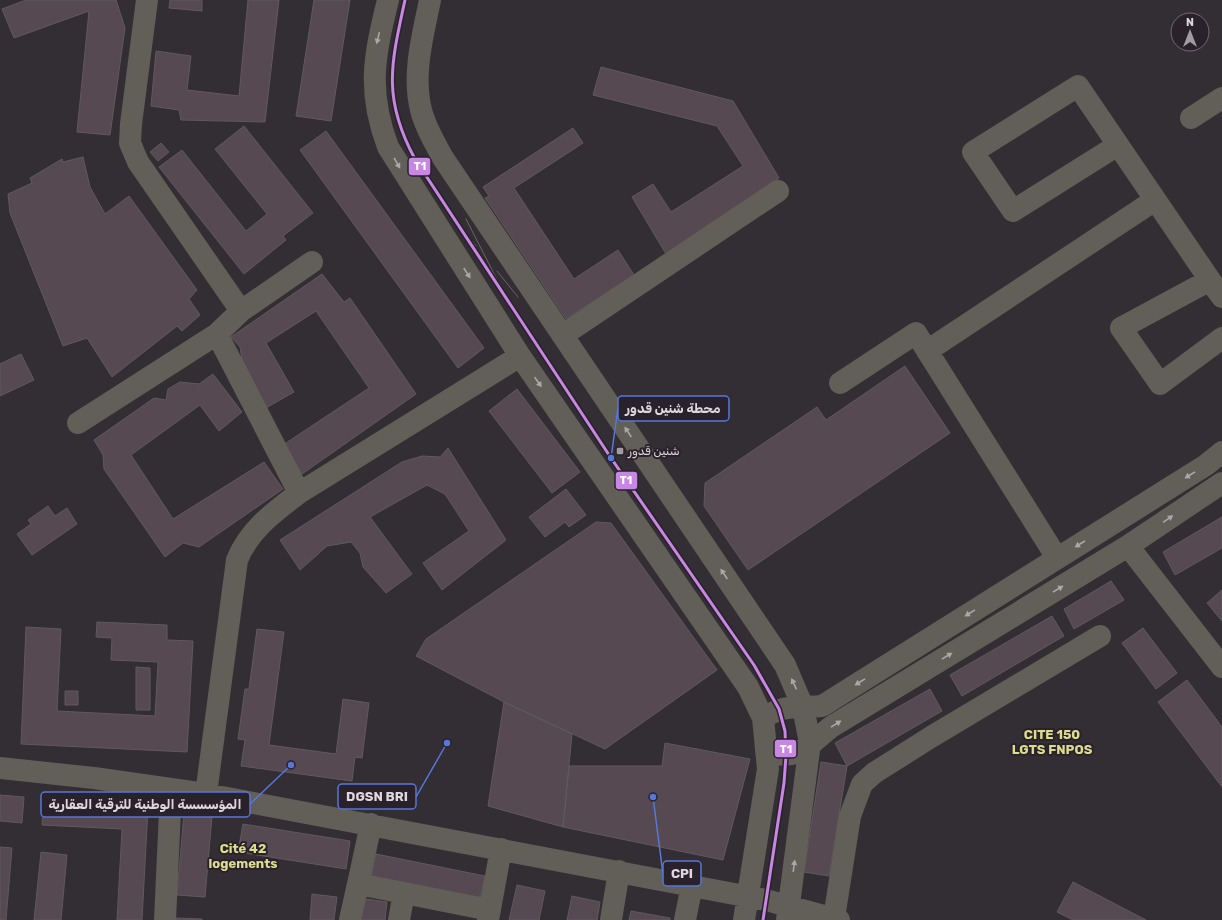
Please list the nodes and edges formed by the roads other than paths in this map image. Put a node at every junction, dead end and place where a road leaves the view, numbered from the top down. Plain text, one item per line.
1 (147, 0) edge
2 (388, 0) edge
3 (430, 0) edge
4 (1222, 98) edge
5 (1191, 118) dead end
6 (1118, 145) junction
7 (778, 191) dead end
8 (1155, 200) junction
9 (312, 262) dead end
10 (1216, 288) edge
11 (241, 311) junction
12 (217, 334) junction
13 (563, 335) junction
14 (1222, 338) edge
15 (927, 351) junction
16 (520, 356) junction
17 (840, 383) dead end
18 (78, 423) dead end
19 (1222, 452) edge
20 (1222, 483) edge
21 (298, 493) junction
22 (1128, 546) junction
23 (1057, 558) junction
24 (1100, 636) dead end
25 (1222, 667) edge
26 (803, 707) junction
27 (764, 718) junction
28 (810, 744) junction
29 (766, 751) junction
30 (1, 765) edge
31 (171, 789) junction
32 (206, 794) junction
33 (371, 824) junction
34 (501, 849) junction
35 (619, 871) junction
36 (358, 884) junction
37 (692, 885) junction
38 (404, 893) junction
39 (747, 897) junction
40 (788, 912) edge
41 (489, 915) edge
42 (837, 919) edge
43 (165, 920) edge
44 (350, 920) edge
45 (399, 920) edge
46 (612, 920) edge
47 (685, 920) edge
48 (744, 920) edge

1 - 11 street
2 -> 16 street
3 - 13 street
4 - 5 street
6 - 6 street
6 - 8 street
7 - 13 street
8 - 10 street
8 - 15 street
9 - 11 street
10 - 14 street
11 - 12 street
12 - 18 street
12 - 21 street
26 -> 13 street
15 - 17 street
15 - 23 street
16 - 21 street
16 -> 27 street
19 -> 23 street
22 -> 20 street
21 - 32 street
22 - 25 street
28 -> 22 street
23 -> 26 street
24 - 42 street
26 - 27 street
26 - 28 street
27 - 29 street
28 - 29 street
40 -> 28 street
29 - 39 street
30 - 31 street
31 - 32 street
31 - 43 street
32 - 33 street
33 - 34 street
33 - 36 street
34 - 35 street
34 - 41 street
35 - 37 street
35 - 46 street
36 - 38 street
36 - 44 street
37 - 39 street
37 - 47 street
38 - 41 street
38 - 45 street
39 - 40 street
39 - 48 street
40 - 42 street

